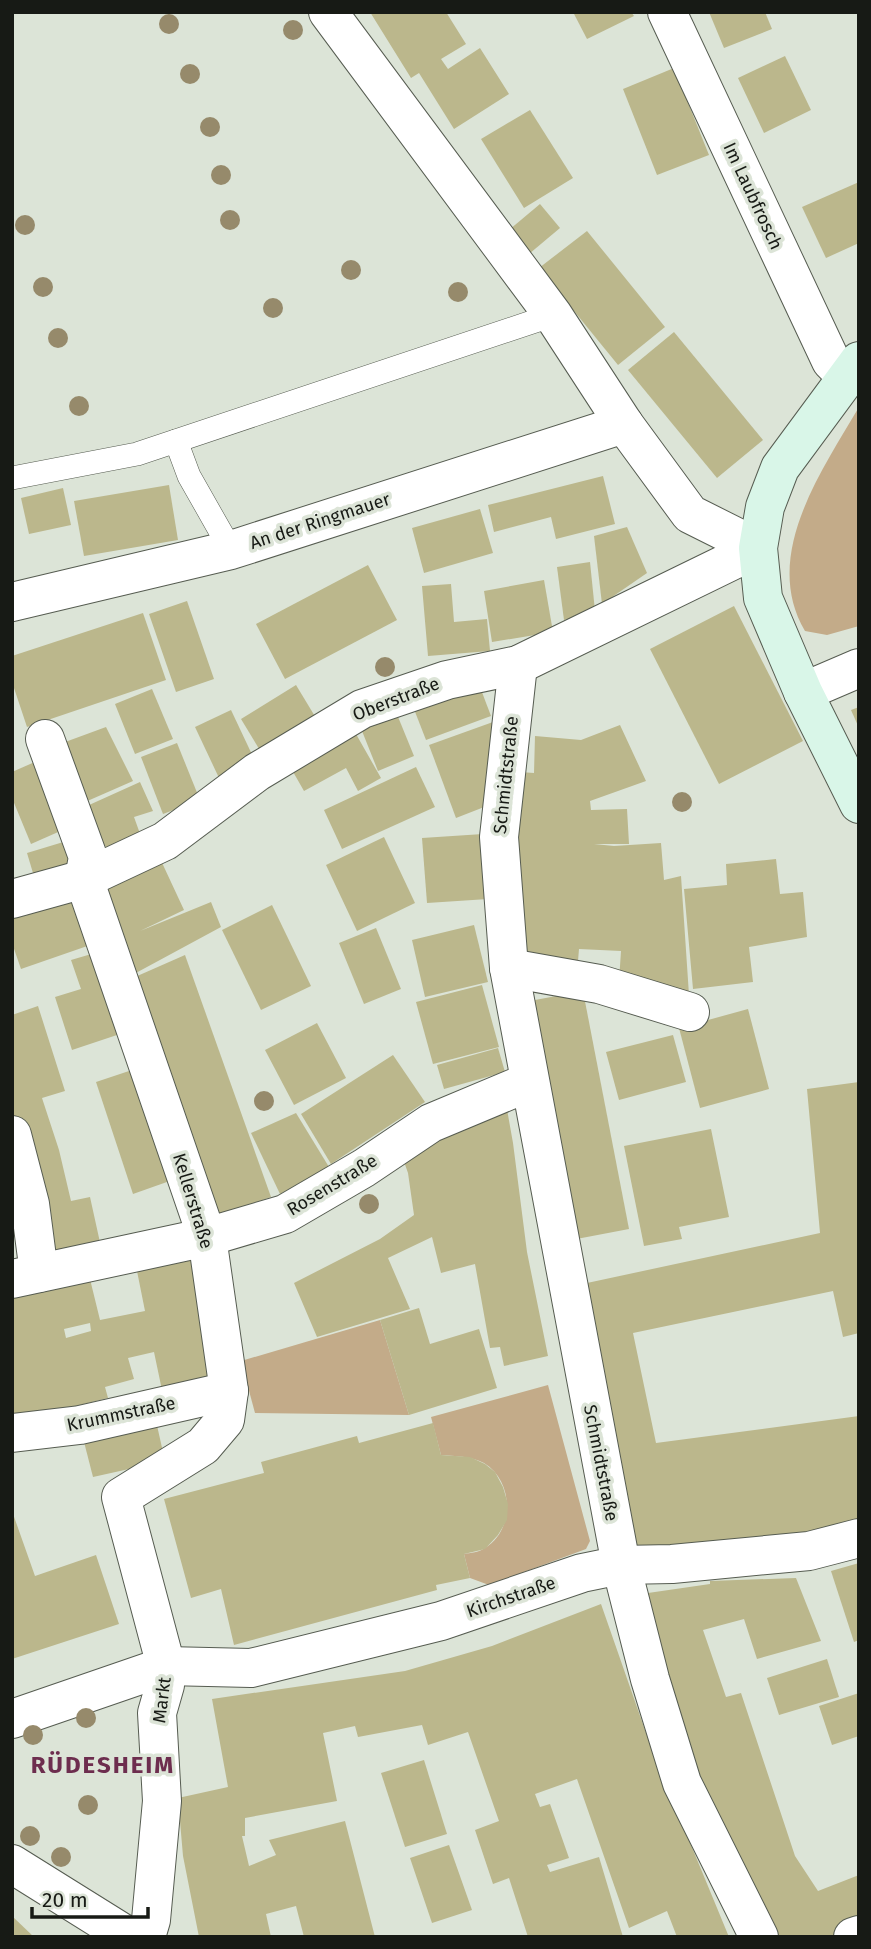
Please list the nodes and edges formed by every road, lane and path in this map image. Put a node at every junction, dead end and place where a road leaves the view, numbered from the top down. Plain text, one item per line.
1 (328, 12) edge
2 (667, 12) edge
3 (553, 316) junction
4 (853, 368) edge
5 (624, 424) junction
6 (176, 441) junction
7 (12, 478) edge
8 (758, 548) junction
9 (231, 550) junction
10 (12, 602) edge
11 (518, 665) junction
12 (859, 668) edge
13 (803, 692) junction
14 (45, 739) dead end
15 (859, 804) edge
16 (84, 879) junction
17 (12, 899) edge
18 (509, 968) junction
19 (690, 1012) dead end
20 (529, 1082) junction
21 (12, 1135) edge
22 (208, 1237) junction
23 (26, 1276) edge
24 (229, 1391) junction
25 (12, 1433) edge
26 (859, 1538) edge
27 (621, 1565) junction
28 (166, 1666) junction
29 (12, 1719) edge
30 (12, 1864) edge
31 (859, 1935) edge
32 (130, 1937) edge
33 (146, 1937) edge
34 (759, 1937) edge
35 (853, 1937) edge

1 - 3 street
2 - 4 street, Im Laubfrosch
3 - 5 street
3 - 6 lane
4 - 8 main road
5 - 8 street
5 - 9 street, An der Ringmauer
6 - 7 lane
6 - 9 lane
8 - 11 street, Oberstraße
8 - 13 main road
9 - 10 street, An der Ringmauer
11 - 16 street, Oberstraße
11 - 18 street, Schmidtstraße
12 - 13 street
13 - 15 main road
14 - 16 street, Kellerstraße
16 - 17 street, Oberstraße
16 - 22 street, Kellerstraße
18 - 19 street
18 - 20 street, Schmidtstraße
20 - 22 street, Rosenstraße
20 - 27 street, Schmidtstraße
21 - 23 street
22 - 23 street, Rosenstraße
22 - 24 street, Kellerstraße
24 - 25 street, Krummstraße
24 - 28 street, Kellerstraße
26 - 27 street, Kirchstraße
27 - 28 street, Kirchstraße
27 - 34 street, Schmidtstraße
28 - 29 street, Markt
28 - 33 street, Markt
30 - 32 street
31 - 35 street

